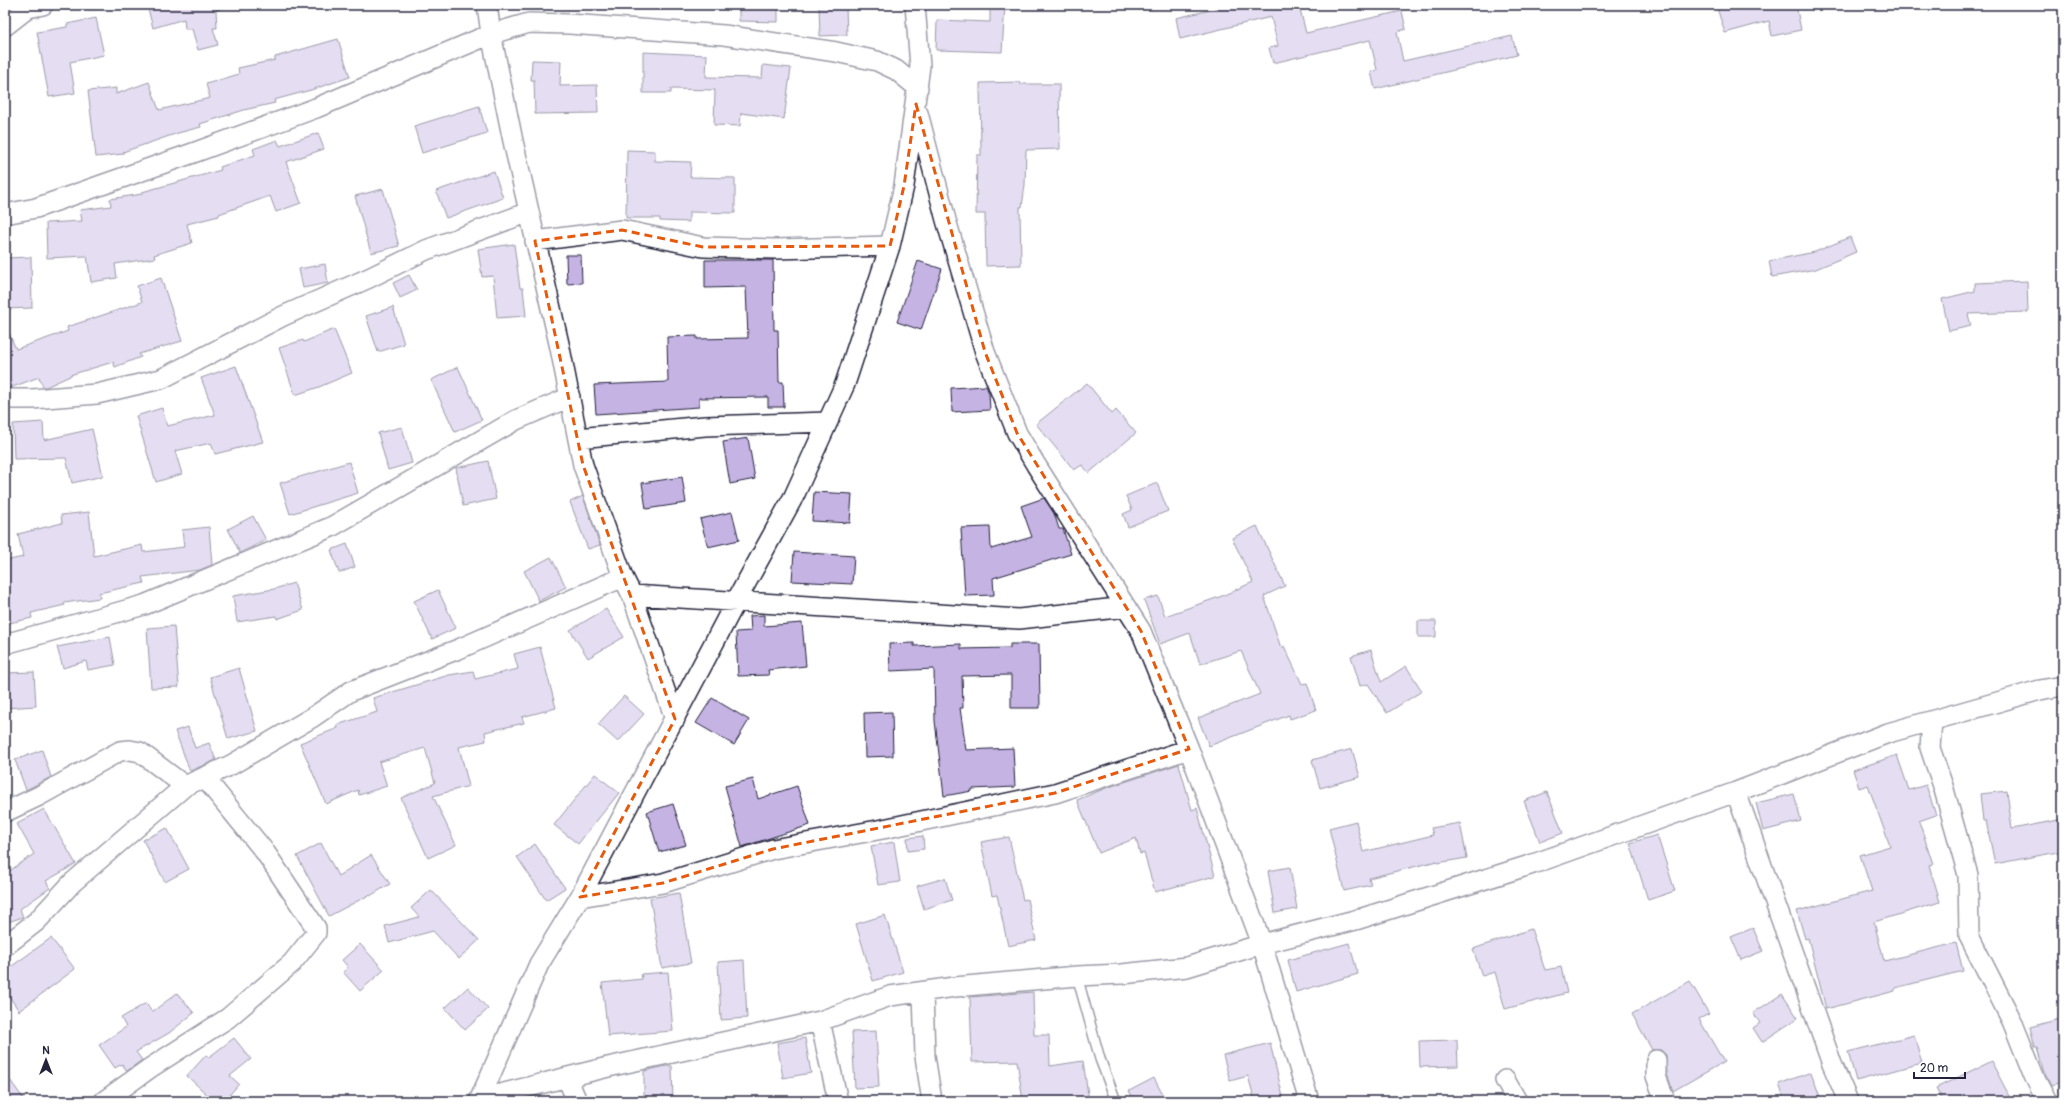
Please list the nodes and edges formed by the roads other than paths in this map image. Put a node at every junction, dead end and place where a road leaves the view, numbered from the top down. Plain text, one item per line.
1 (487, 5) edge
2 (915, 5) edge
3 (33, 6) edge
4 (5, 26) edge
5 (491, 34) junction
6 (917, 96) junction
7 (529, 212) junction
8 (5, 214) edge
9 (535, 241) junction
10 (890, 246) junction
11 (570, 397) junction
12 (5, 398) edge
13 (828, 422) junction
14 (578, 438) junction
15 (623, 577) junction
16 (632, 595) junction
17 (735, 603) junction
18 (1126, 607) junction
19 (5, 644) edge
20 (2063, 686) edge
21 (675, 719) junction
22 (1932, 721) junction
23 (1189, 749) junction
24 (204, 777) junction
25 (185, 786) junction
26 (1736, 792) junction
27 (5, 812) edge
28 (580, 897) junction
29 (1262, 944) junction
30 (5, 946) edge
31 (1077, 976) junction
32 (922, 992) junction
33 (820, 1021) junction
34 (1656, 1060) dead end
35 (567, 1078) junction
36 (1505, 1080) dead end
37 (479, 1100) edge
38 (104, 1101) edge
39 (577, 1101) edge
40 (838, 1101) edge
41 (932, 1101) edge
42 (1116, 1101) edge
43 (1309, 1101) edge
44 (1517, 1101) edge
45 (1665, 1101) edge
46 (1848, 1101) edge
47 (2047, 1101) edge

1 - 5 street
2 - 6 street
3 - 4 street
5 - 6 street
5 - 7 street
5 - 8 street
6 - 10 street
6 - 18 street
7 - 9 street
7 - 12 street
9 - 10 street
9 - 11 street
10 - 13 street
11 - 14 street
11 - 19 street
13 - 14 street
13 - 17 street
14 - 15 street
15 - 16 street
15 - 24 street
16 - 17 street
16 - 21 street
17 - 18 street
17 - 21 street
18 - 23 street
20 - 22 street
21 - 28 street
22 - 26 street
22 - 47 street
23 - 28 street
23 - 29 street
24 - 25 street
24 - 38 street
25 - 27 street
25 - 30 street
26 - 29 street
26 - 46 street
28 - 37 street
29 - 31 street
29 - 43 street
31 - 32 street
31 - 42 lane
32 - 33 street
32 - 41 street
33 - 35 street
33 - 40 street
34 - 45 street
35 - 37 street
35 - 39 street
36 - 44 street

